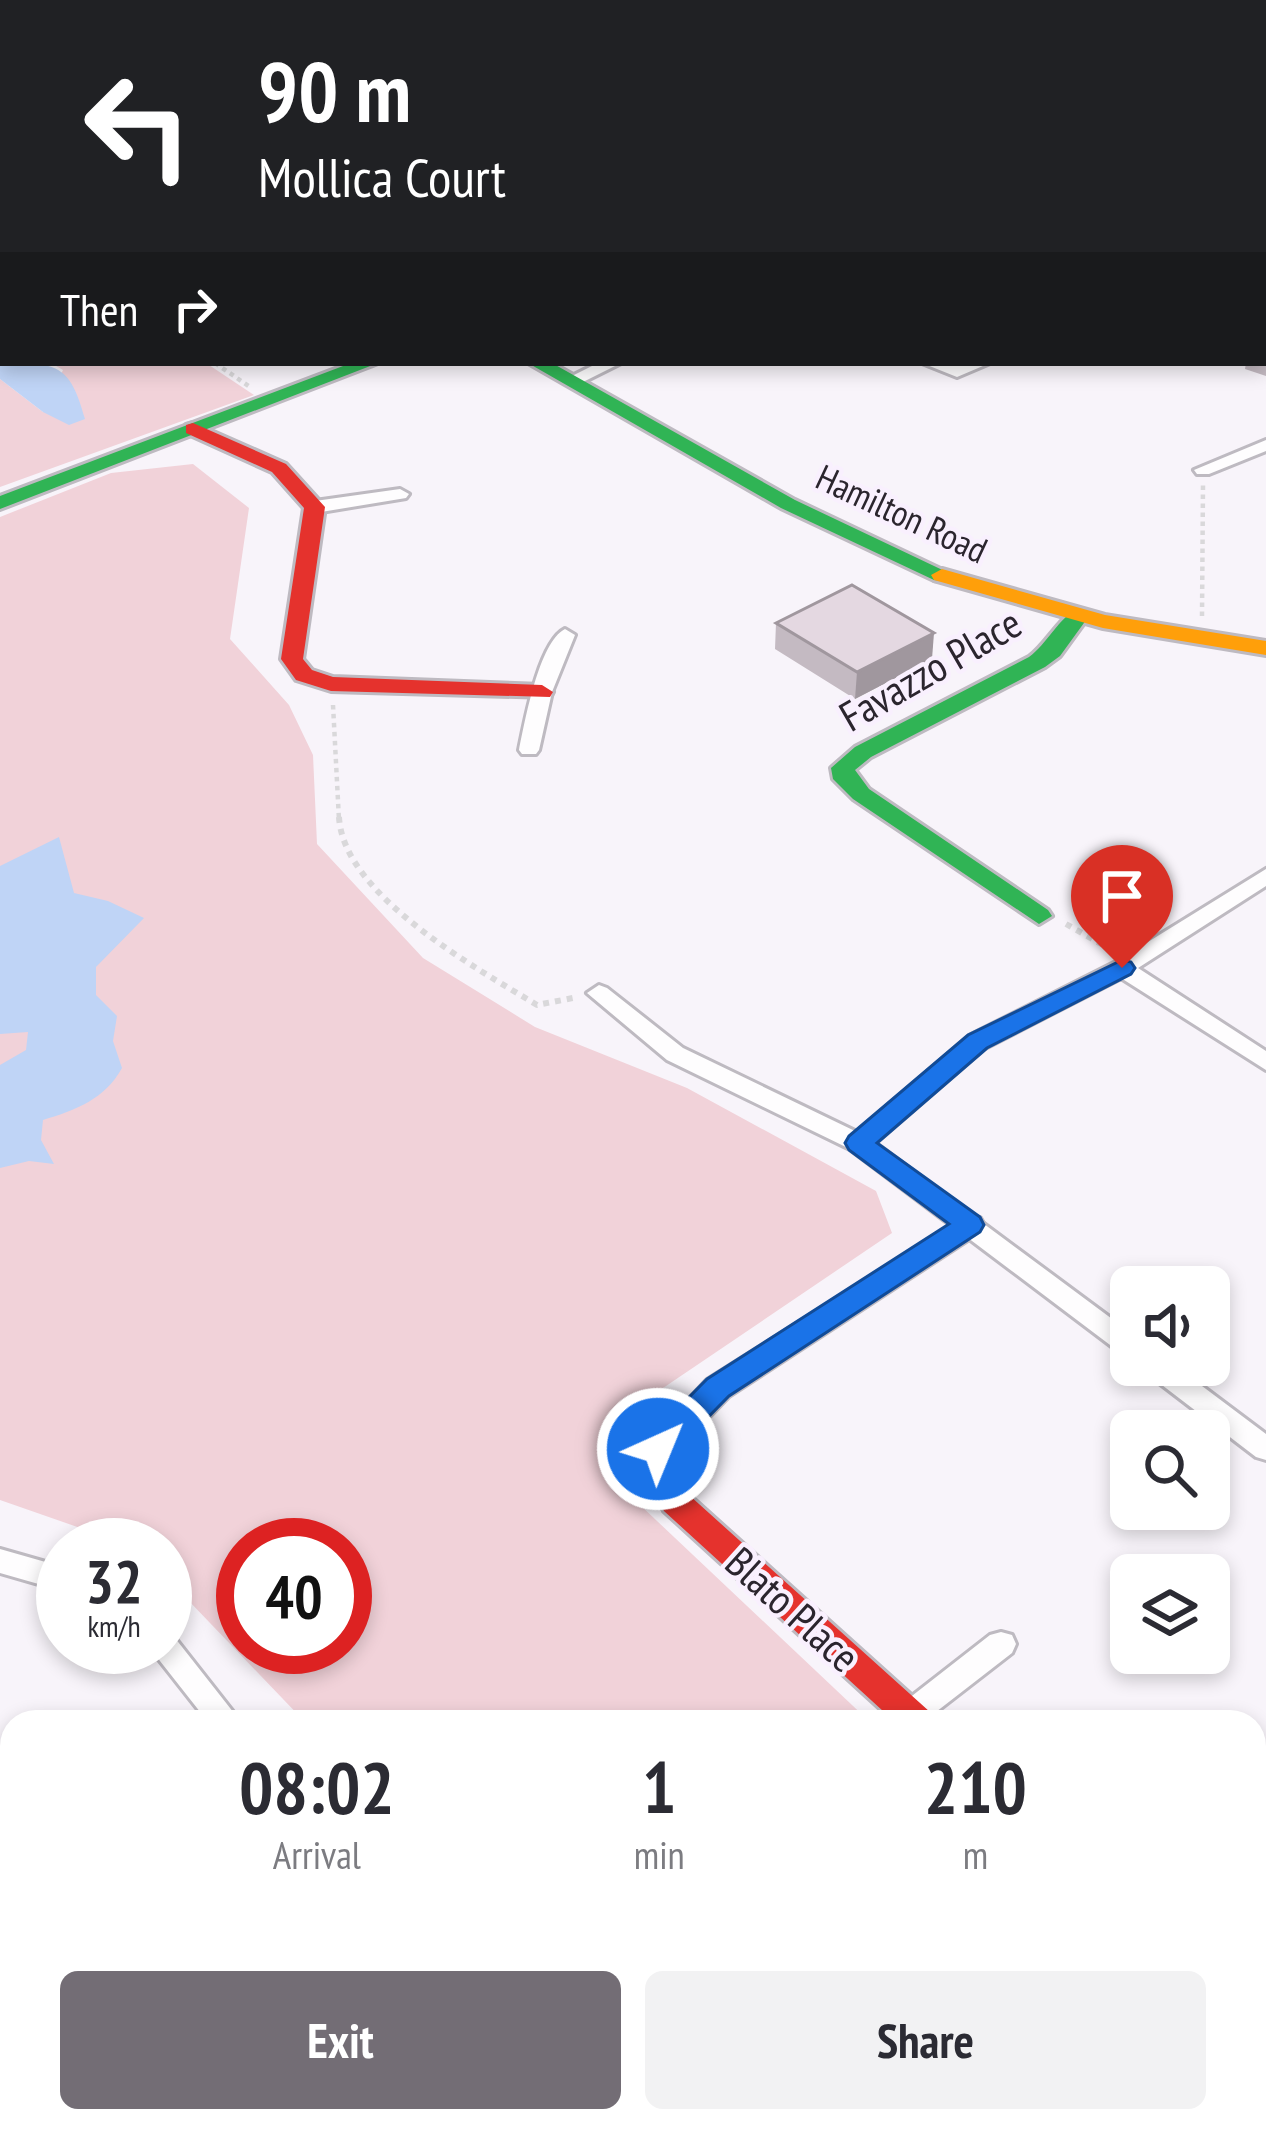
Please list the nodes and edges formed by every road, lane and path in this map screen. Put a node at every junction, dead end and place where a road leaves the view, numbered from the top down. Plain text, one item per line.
1 (360, 366) edge
2 (544, 366) edge
3 (605, 366) edge
4 (940, 366) edge
5 (973, 366) edge
6 (571, 381) junction
7 (193, 429) junction
8 (1266, 445) edge
9 (1203, 470) joint
10 (400, 494) dead end
11 (0, 503) edge
12 (315, 507) junction
13 (1078, 616) junction
14 (1186, 628) dead end
15 (565, 635) dead end
16 (1266, 648) edge
17 (331, 684) junction
18 (542, 692) junction
19 (529, 750) dead end
20 (1266, 876) edge
21 (1039, 916) joint
22 (1154, 946) junction
23 (1122, 968) junction
24 (599, 993) joint
25 (1266, 1062) edge
26 (859, 1143) junction
27 (970, 1225) junction
28 (1110, 1331) edge
29 (1182, 1386) edge
30 (1266, 1450) edge
31 (0, 1561) edge
32 (36, 1572) edge
33 (1001, 1645) dead end
34 (186, 1674) edge
35 (216, 1710) edge
36 (904, 1710) edge
37 (925, 1710) edge

1 - 7 street
2 - 6 street, Hamilton Road
3 - 6 street
4 - 5 street
6 - 13 street, Hamilton Road
7 - 11 street
7 - 12 street
8 - 9 street
9 - 14 path
10 - 12 street
12 - 17 street
13 - 16 street, Hamilton Road
13 - 21 street, Favazzo Place
15 - 18 street
17 - 18 street
17 - 24 path
18 - 19 street
20 - 22 street
21 - 22 path
22 - 23 street
23 - 25 street
23 - 26 street
24 - 26 street
26 - 27 street
27 - 28 street
27 - 36 street, Blato Place
29 - 30 street
31 - 32 street
33 - 37 street
34 - 35 street

